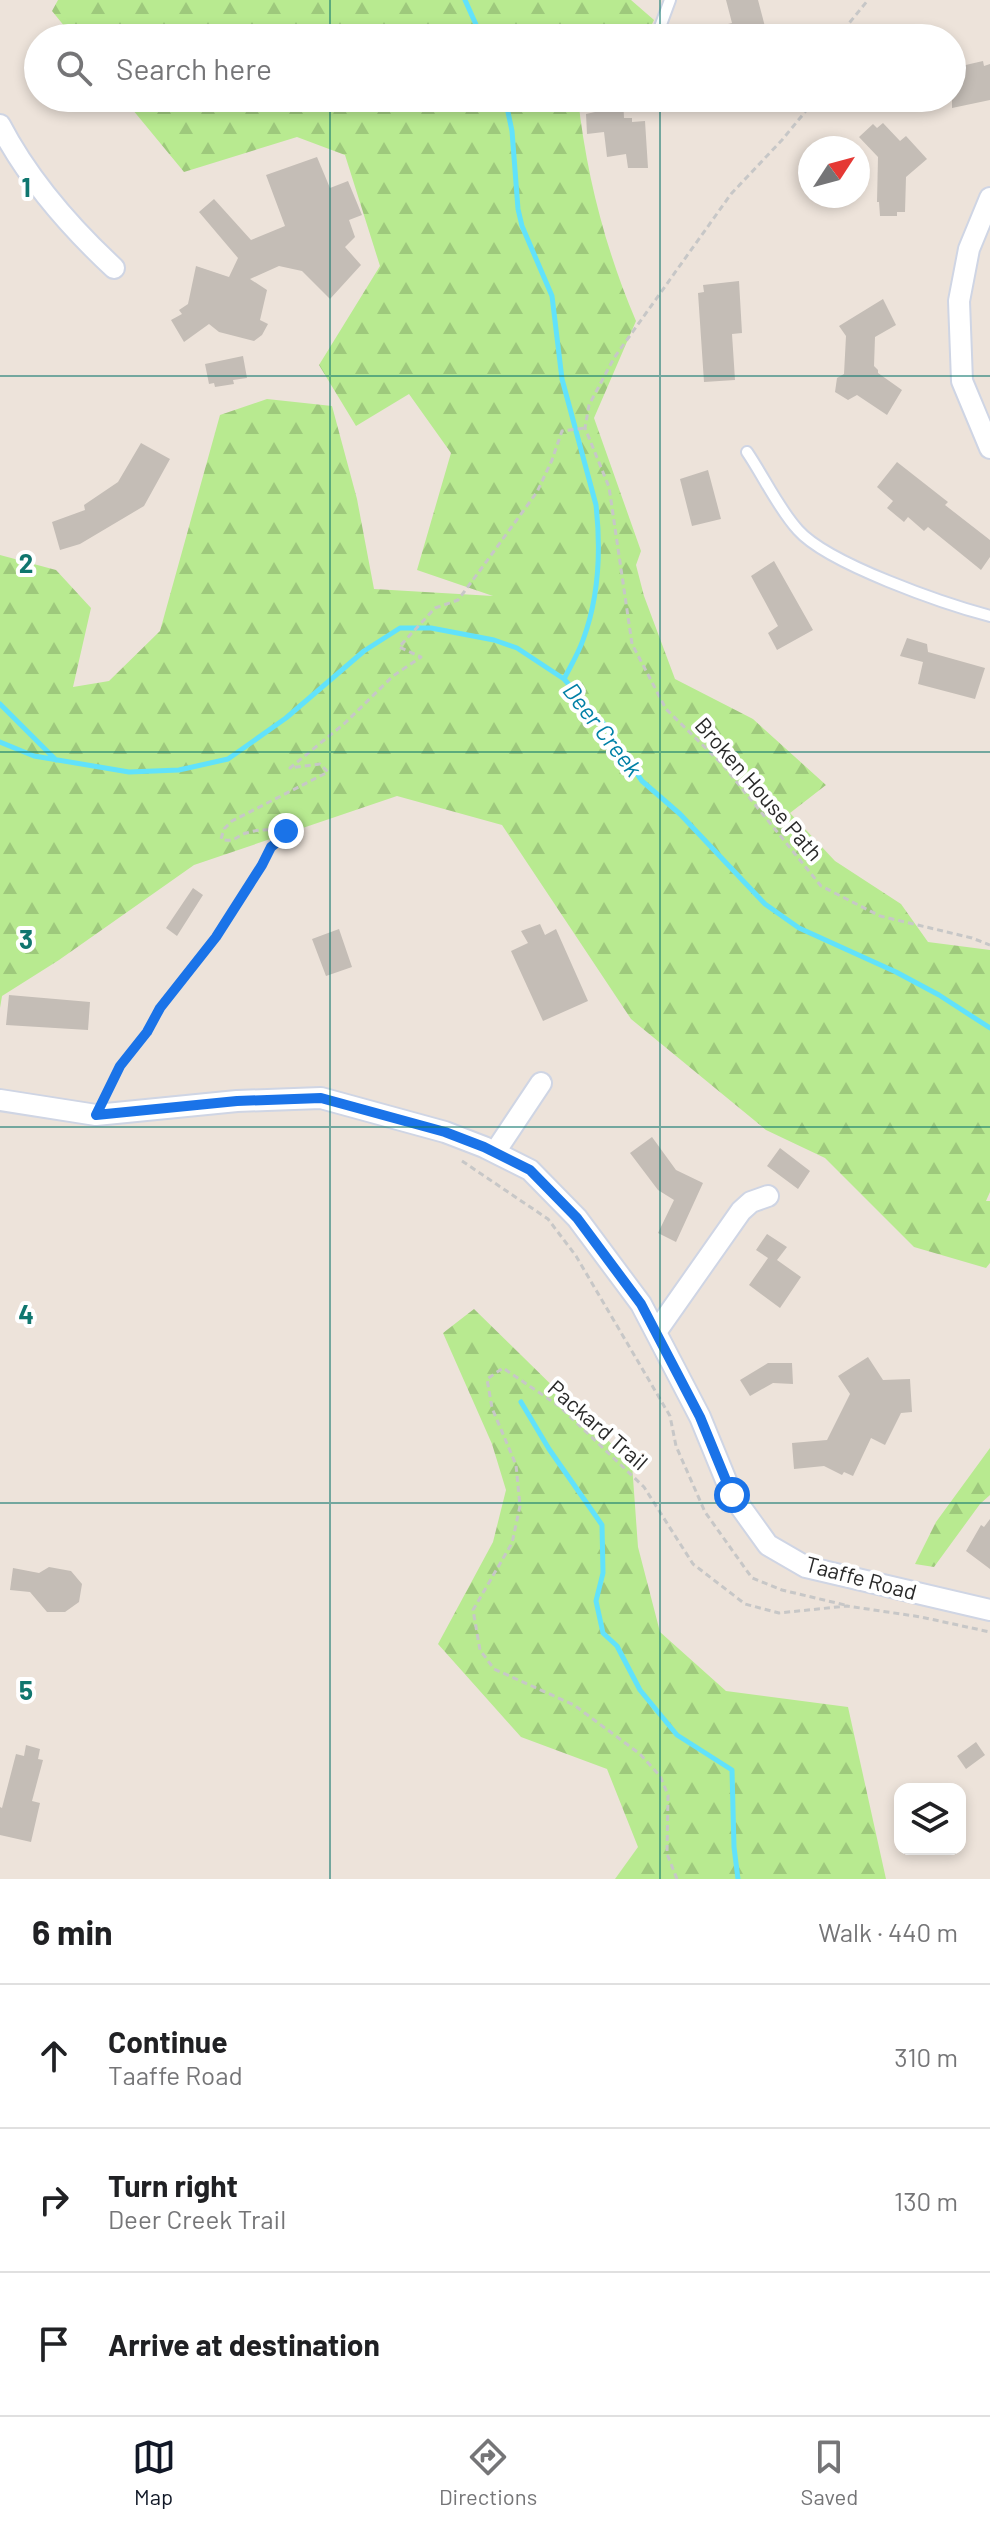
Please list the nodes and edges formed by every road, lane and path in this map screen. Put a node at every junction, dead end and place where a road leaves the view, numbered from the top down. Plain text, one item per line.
1 (670, 0) edge
2 (868, 0) edge
3 (661, 24) edge
4 (848, 24) edge
5 (805, 112) edge
6 (0, 125) edge
7 (990, 198) edge
8 (114, 268) dead end
9 (585, 428) junction
10 (990, 448) edge
11 (747, 452) dead end
12 (990, 616) edge
13 (990, 945) edge
14 (541, 1083) dead end
15 (0, 1100) edge
16 (96, 1115) junction
17 (495, 1152) junction
18 (461, 1160) dead end
19 (768, 1196) dead end
20 (656, 1332) junction
21 (847, 1606) junction
22 (990, 1610) edge
23 (990, 1632) edge
24 (677, 1879) edge

1 - 3 lane
2 - 4 path
5 - 9 path
6 - 8 street
7 - 10 street
9 - 13 path, Broken House Path
9 - 16 path
11 - 12 lane
14 - 17 street
15 - 16 street, Taaffe Road
16 - 17 street, Taaffe Road
17 - 20 street, Taaffe Road
18 - 21 path
19 - 20 street
20 - 22 street, Taaffe Road
21 - 23 path, Packard Trail
21 - 24 path, Packard Trail

